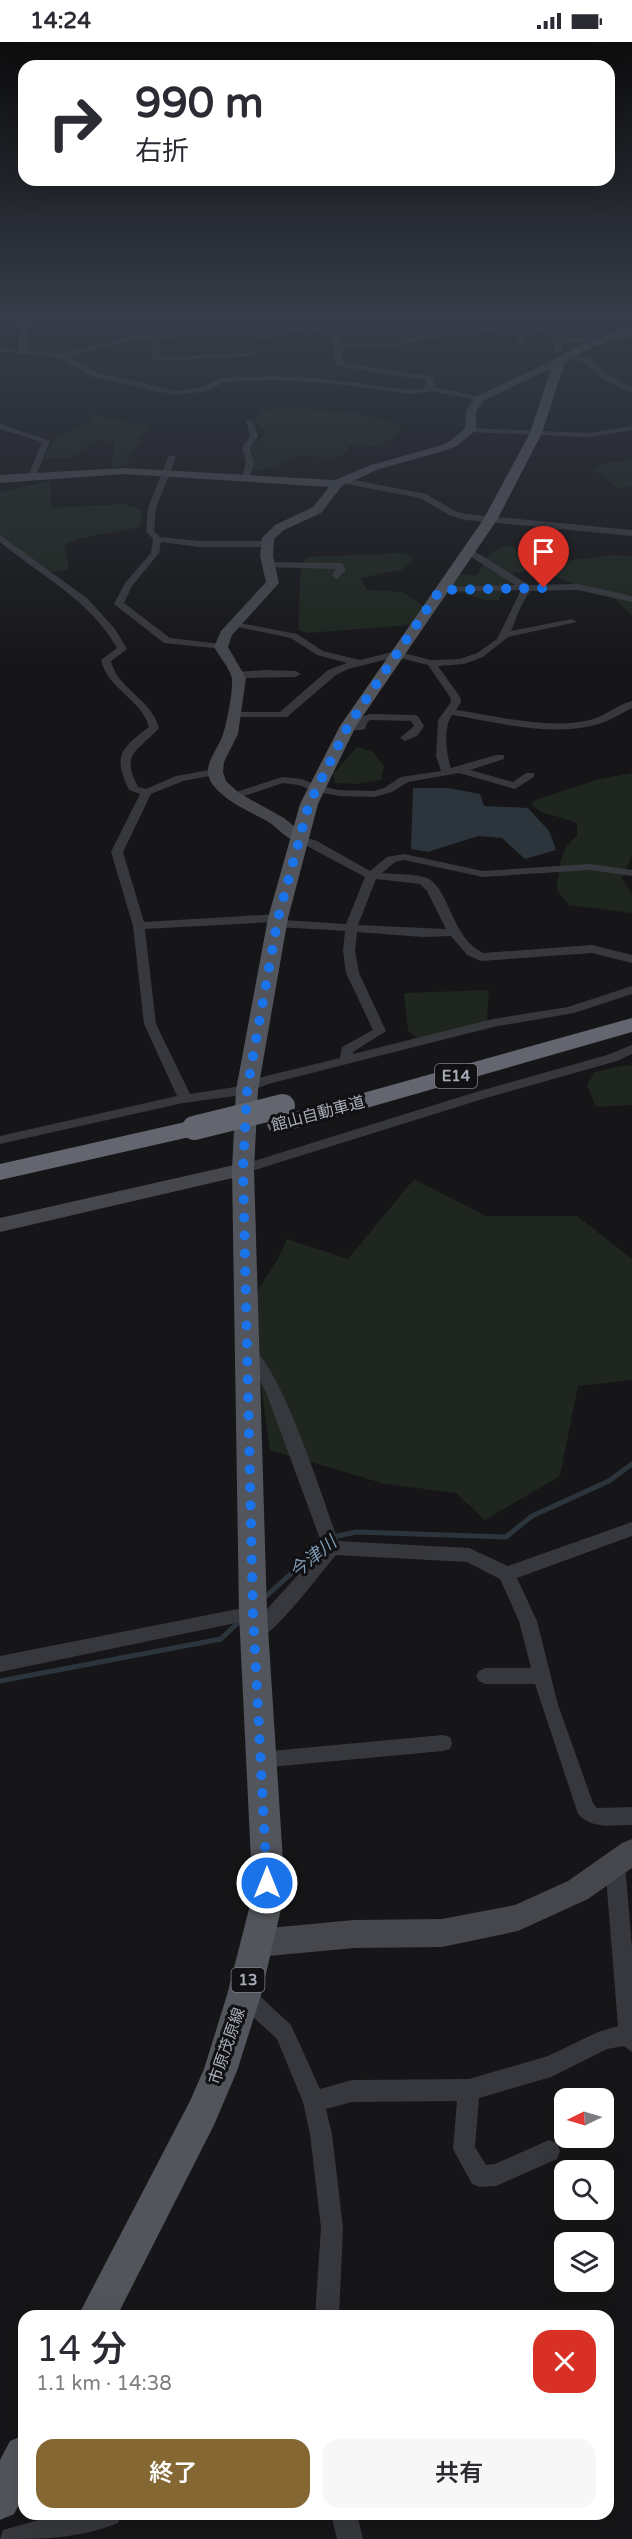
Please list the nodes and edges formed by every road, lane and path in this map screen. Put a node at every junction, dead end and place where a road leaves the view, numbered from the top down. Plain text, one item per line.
1 (536, 433) edge
2 (23, 434) edge
3 (256, 434) edge
4 (466, 434) edge
5 (550, 434) edge
6 (597, 434) edge
7 (171, 457) dead end
8 (167, 473) junction
9 (32, 476) junction
10 (246, 477) junction
11 (0, 479) edge
12 (341, 483) junction
13 (490, 520) junction
14 (632, 533) edge
15 (0, 538) edge
16 (157, 539) junction
17 (266, 544) junction
18 (468, 551) junction
19 (268, 565) junction
20 (338, 576) dead end
21 (527, 588) junction
22 (440, 590) junction
23 (632, 599) edge
24 (572, 622) dead end
25 (234, 625) junction
26 (126, 626) junction
27 (506, 635) junction
28 (221, 647) junction
29 (396, 654) junction
30 (360, 663) junction
31 (431, 663) junction
32 (296, 674) dead end
33 (238, 675) junction
34 (632, 704) edge
35 (451, 712) junction
36 (235, 714) junction
37 (348, 726) junction
38 (405, 738) dead end
39 (500, 757) dead end
40 (460, 770) junction
41 (215, 772) junction
42 (447, 773) junction
43 (530, 775) dead end
44 (317, 789) junction
45 (147, 792) junction
46 (234, 796) junction
47 (300, 839) junction
48 (437, 865) junction
49 (632, 873) edge
50 (374, 875) junction
51 (424, 881) junction
52 (277, 921) junction
53 (139, 926) junction
54 (350, 928) junction
55 (453, 932) junction
56 (632, 959) edge
57 (632, 990) edge
58 (632, 1008) edge
59 (632, 1025) edge
60 (632, 1049) edge
61 (346, 1060) junction
62 (247, 1090) junction
63 (186, 1098) junction
64 (281, 1115) junction
65 (193, 1137) junction
66 (0, 1140) edge
67 (243, 1169) junction
68 (0, 1172) edge
69 (0, 1191) edge
70 (0, 1226) edge
71 (247, 1351) junction
72 (632, 1529) edge
73 (332, 1548) junction
74 (507, 1574) junction
75 (253, 1614) junction
76 (0, 1664) edge
77 (485, 1676) dead end
78 (541, 1676) junction
79 (444, 1743) dead end
80 (260, 1760) junction
81 (632, 1816) edge
82 (623, 1858) edge
83 (258, 1943) junction
84 (244, 1995) junction
85 (630, 2038) edge
86 (469, 2090) junction
87 (314, 2101) junction
88 (549, 2151) dead end
89 (100, 2310) edge
90 (327, 2310) edge
91 (18, 2466) edge
92 (0, 2500) edge
93 (86, 2520) edge
94 (345, 2520) edge
95 (12, 2539) edge
96 (350, 2539) edge

1 - 13 main road, 市原茂原線 / 13
2 - 9 street
3 - 10 street
4 - 12 street
5 - 6 street
7 - 8 street
8 - 9 street
8 - 10 street
8 - 16 street
9 - 11 street
10 - 12 street
12 - 13 street
12 - 17 street
13 - 14 street
13 - 18 main road, 市原茂原線 / 13
15 - 26 street
16 - 17 street
16 - 26 street
17 - 19 street
18 - 21 street
18 - 22 main road, 市原茂原線 / 13
19 - 20 street
19 - 25 street
21 - 22 street
21 - 23 street
21 - 27 street
22 - 29 main road, 市原茂原線 / 13
24 - 27 street
25 - 28 street
25 - 30 street
26 - 28 street
26 - 45 street
27 - 31 street
28 - 33 street
29 - 30 street
29 - 31 street
29 - 37 main road, 市原茂原線 / 13
30 - 36 street
31 - 35 street
32 - 33 street
33 - 36 street
34 - 35 street
35 - 42 street
36 - 41 street
37 - 38 street
37 - 44 main road, 市原茂原線 / 13
39 - 40 street
40 - 42 street
40 - 43 street
41 - 45 street
41 - 46 street
42 - 44 street
44 - 46 street
44 - 47 main road, 市原茂原線 / 13
45 - 53 street
46 - 47 street
47 - 50 street
47 - 52 main road, 市原茂原線 / 13
48 - 49 street
48 - 50 street
48 - 51 street
50 - 51 street
50 - 54 street
51 - 55 street
52 - 53 street
52 - 54 street
52 - 62 main road, 市原茂原線 / 13
53 - 63 street
54 - 55 street
54 - 61 street
55 - 56 street
57 - 61 street
58 - 64 highway, 館山自動車道 / E14
59 - 64 highway, 館山自動車道 / E14
60 - 67 street
61 - 62 street
62 - 63 street
62 - 67 main road, 市原茂原線 / 13
63 - 66 street
64 - 65 highway, 館山自動車道 / E14
65 - 68 highway, 館山自動車道 / E14
65 - 69 highway, 館山自動車道 / E14
67 - 70 street
67 - 71 main road, 市原茂原線 / 13
71 - 73 street
71 - 75 main road, 市原茂原線 / 13
72 - 74 street
73 - 74 street
73 - 75 street
74 - 78 street
75 - 76 street
75 - 80 main road, 市原茂原線 / 13
77 - 78 street
78 - 81 street
79 - 80 street
80 - 83 main road, 市原茂原線 / 13
82 - 83 street
82 - 85 street
83 - 84 main road, 市原茂原線 / 13
84 - 87 street
84 - 89 main road, 市原茂原線 / 13
85 - 86 street
86 - 87 street
86 - 88 street
87 - 90 street
91 - 92 main road
93 - 95 street
94 - 96 street

